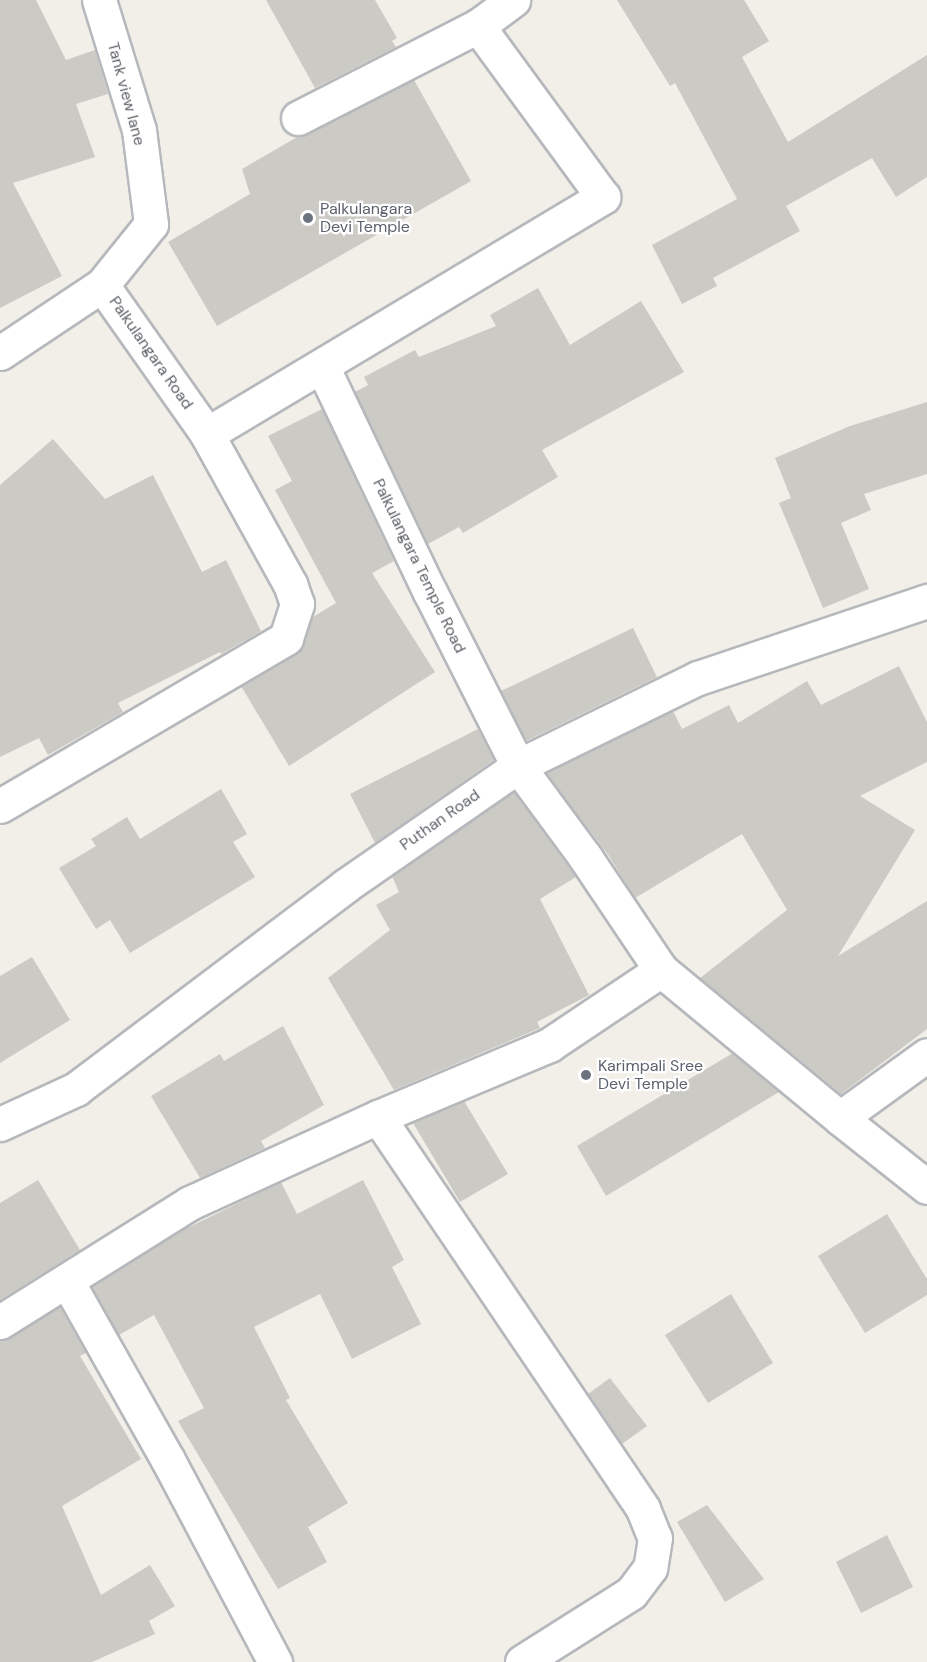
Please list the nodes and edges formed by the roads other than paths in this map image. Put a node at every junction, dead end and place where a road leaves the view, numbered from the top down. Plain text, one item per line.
1 (99, 0) edge
2 (513, 0) edge
3 (478, 26) junction
4 (298, 118) dead end
5 (102, 285) junction
6 (0, 353) edge
7 (322, 366) junction
8 (207, 434) junction
9 (927, 601) edge
10 (518, 766) junction
11 (0, 806) edge
12 (661, 970) junction
13 (927, 1055) edge
14 (378, 1118) junction
15 (840, 1118) junction
16 (0, 1124) edge
17 (927, 1187) edge
18 (67, 1281) junction
19 (0, 1323) edge
20 (275, 1662) edge
21 (522, 1662) edge

1 - 5 street, Tank view lane
2 - 3 street
3 - 4 street
3 - 7 street
5 - 6 street, Palkulangara Road
5 - 8 street, Palkulangara Road
7 - 8 street
7 - 10 street, Palkulangara Temple Road
8 - 11 street, Palkulangara Road
9 - 10 street, Puthan Road
10 - 12 street, Palkulangara Temple Road
10 - 16 street, Puthan Road
12 - 14 street
12 - 15 street, Palkulangara Temple Road
13 - 15 street
14 - 18 street
14 - 21 street
15 - 17 street, Palkulangara Temple Road
18 - 19 street
18 - 20 street

